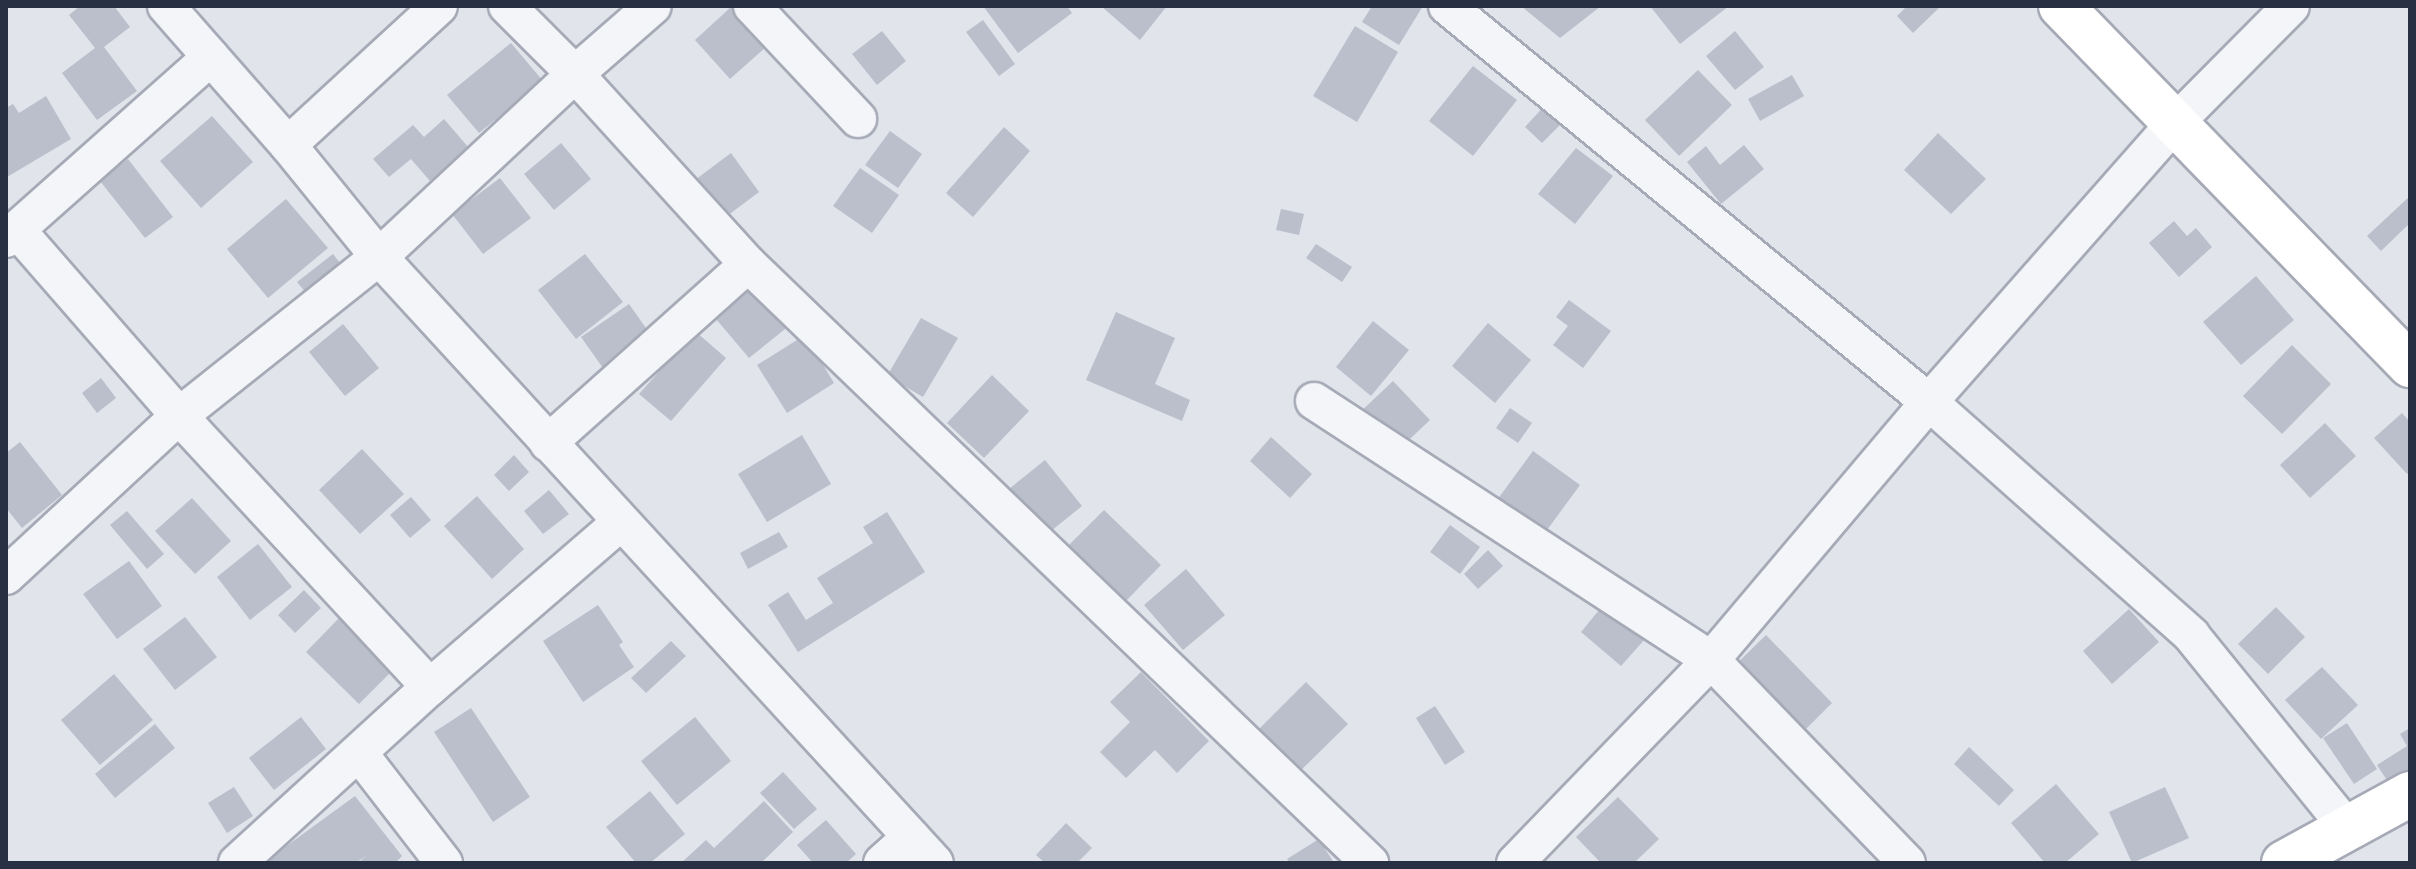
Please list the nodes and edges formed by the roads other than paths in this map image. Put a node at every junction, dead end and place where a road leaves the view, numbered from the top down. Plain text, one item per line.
1 (166, 6) edge
2 (439, 6) edge
3 (507, 6) edge
4 (653, 6) edge
5 (752, 6) edge
6 (1447, 6) edge
7 (2061, 6) edge
8 (2291, 6) edge
9 (211, 57) junction
10 (575, 74) junction
11 (858, 119) dead end
12 (2176, 122) junction
13 (288, 145) junction
14 (11, 235) edge
15 (379, 257) junction
16 (748, 264) junction
17 (2410, 365) edge
18 (1314, 401) dead end
19 (1929, 402) junction
20 (179, 416) junction
21 (548, 443) junction
22 (620, 523) junction
23 (6, 576) edge
24 (1711, 660) junction
25 (430, 687) junction
26 (359, 753) junction
27 (2410, 794) edge
28 (2348, 829) junction
29 (923, 850) edge
30 (238, 863) edge
31 (444, 863) edge
32 (882, 863) edge
33 (1370, 863) edge
34 (1515, 863) edge
35 (1907, 863) edge
36 (2284, 863) edge

1 - 9 street
2 - 13 street
3 - 10 street
4 - 10 street
5 - 11 street
6 - 19 street
7 - 12 street
8 - 12 street
9 - 13 street
9 - 14 street
10 - 15 street
10 - 16 street
12 - 17 street
12 - 19 street
13 - 15 street
14 - 20 street
15 - 20 street
15 - 21 street
16 - 21 street
16 - 33 street
18 - 24 street
19 - 24 street
19 - 28 street
20 - 23 street
20 - 25 street
21 - 22 street
22 - 25 street
22 - 29 street
24 - 34 street
24 - 35 street
25 - 26 street
26 - 30 street
26 - 31 street
27 - 28 street
28 - 36 street
29 - 32 street

